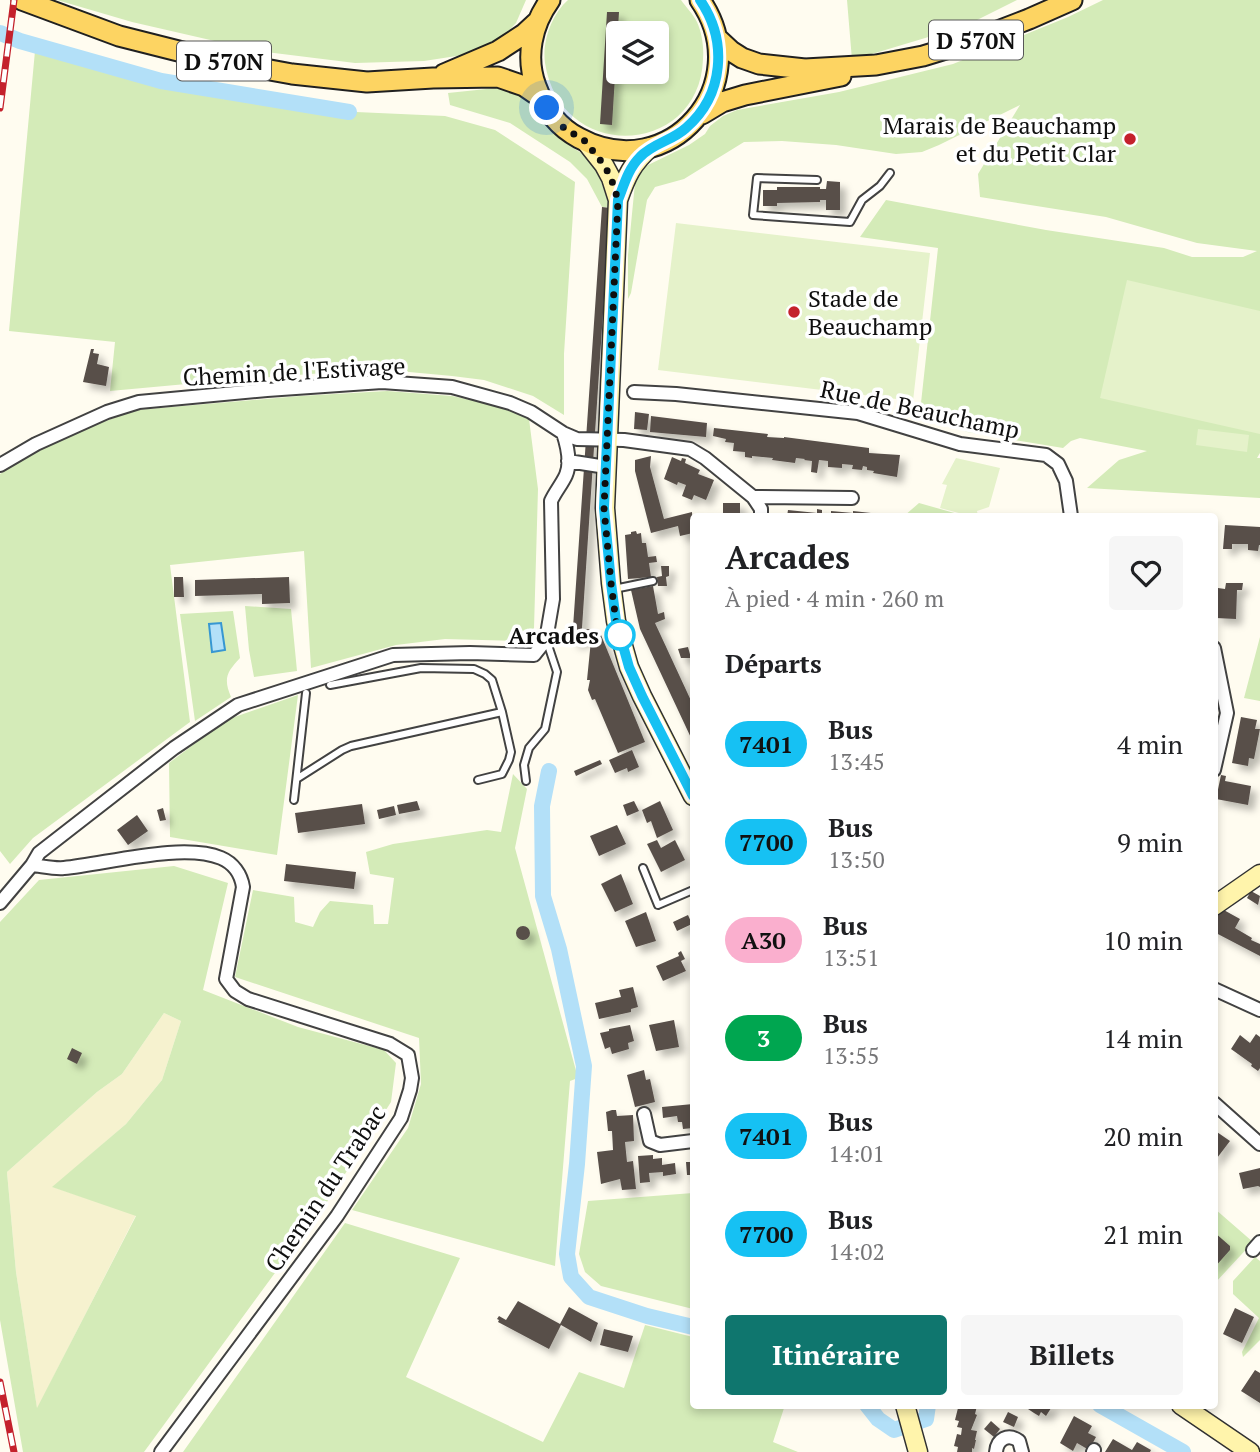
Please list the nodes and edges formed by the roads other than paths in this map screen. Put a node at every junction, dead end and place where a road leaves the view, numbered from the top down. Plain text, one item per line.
1 (22, 0) edge
2 (700, 0) edge
3 (1072, 0) edge
4 (543, 8) edge
5 (718, 38) junction
6 (876, 65) junction
7 (433, 78) junction
8 (540, 97) junction
9 (698, 116) junction
10 (585, 141) junction
11 (652, 147) junction
12 (890, 173) dead end
13 (817, 180) dead end
14 (618, 200) junction
15 (634, 392) dead end
16 (563, 433) junction
17 (601, 440) junction
18 (568, 461) junction
19 (0, 465) edge
20 (606, 467) junction
21 (754, 497) junction
22 (852, 498) dead end
23 (761, 513) edge
24 (1070, 513) edge
25 (653, 581) dead end
26 (612, 589) junction
27 (546, 640) junction
28 (1218, 668) edge
29 (330, 685) dead end
30 (308, 688) junction
31 (502, 712) junction
32 (1218, 752) edge
33 (673, 756) junction
34 (690, 759) edge
35 (298, 778) junction
36 (478, 780) dead end
37 (526, 780) dead end
38 (690, 790) edge
39 (294, 800) dead end
40 (32, 865) junction
41 (643, 868) dead end
42 (1260, 874) edge
43 (690, 891) edge
44 (0, 903) edge
45 (1218, 903) edge
46 (1218, 991) edge
47 (1260, 1010) edge
48 (1218, 1107) edge
49 (644, 1114) dead end
50 (690, 1141) edge
51 (1260, 1144) edge
52 (906, 1409) edge
53 (1187, 1409) edge
54 (916, 1445) edge
55 (161, 1452) edge
56 (996, 1452) edge
57 (1022, 1452) edge
58 (1251, 1452) edge

1 - 7 main road, D 570N
2 - 5 main road
3 - 6 main road, D 570N
4 - 7 main road, D 570N
4 - 8 main road
5 - 6 main road, D 570N
5 - 9 main road
6 - 9 main road, D 570N
7 - 8 main road, D 570N
8 - 10 main road
9 - 11 main road
10 - 11 main road
10 - 14 main road
11 - 14 main road
12 - 13 lane
14 - 17 main road
15 - 24 street, Rue de Beauchamp
16 - 17 street, Chemin de l'Estivage
16 - 18 street
16 - 19 street, Chemin de l'Estivage
17 - 20 main road
17 - 21 street, Chemin de l'Estivage
18 - 20 street
18 - 27 street
20 - 26 main road
21 - 22 street
21 - 23 street
25 - 26 lane
26 - 33 main road
27 - 30 street
27 - 37 lane
28 - 32 street
29 - 31 lane
30 - 35 lane
30 - 40 street
31 - 35 lane
31 - 36 lane
33 - 34 main road
33 - 38 main road
35 - 39 lane
40 - 44 street
40 - 55 street, Chemin du Trabac
41 - 43 lane
42 - 45 main road
46 - 47 street
48 - 51 street
49 - 50 street
52 - 54 main road
53 - 58 main road
56 - 57 street

